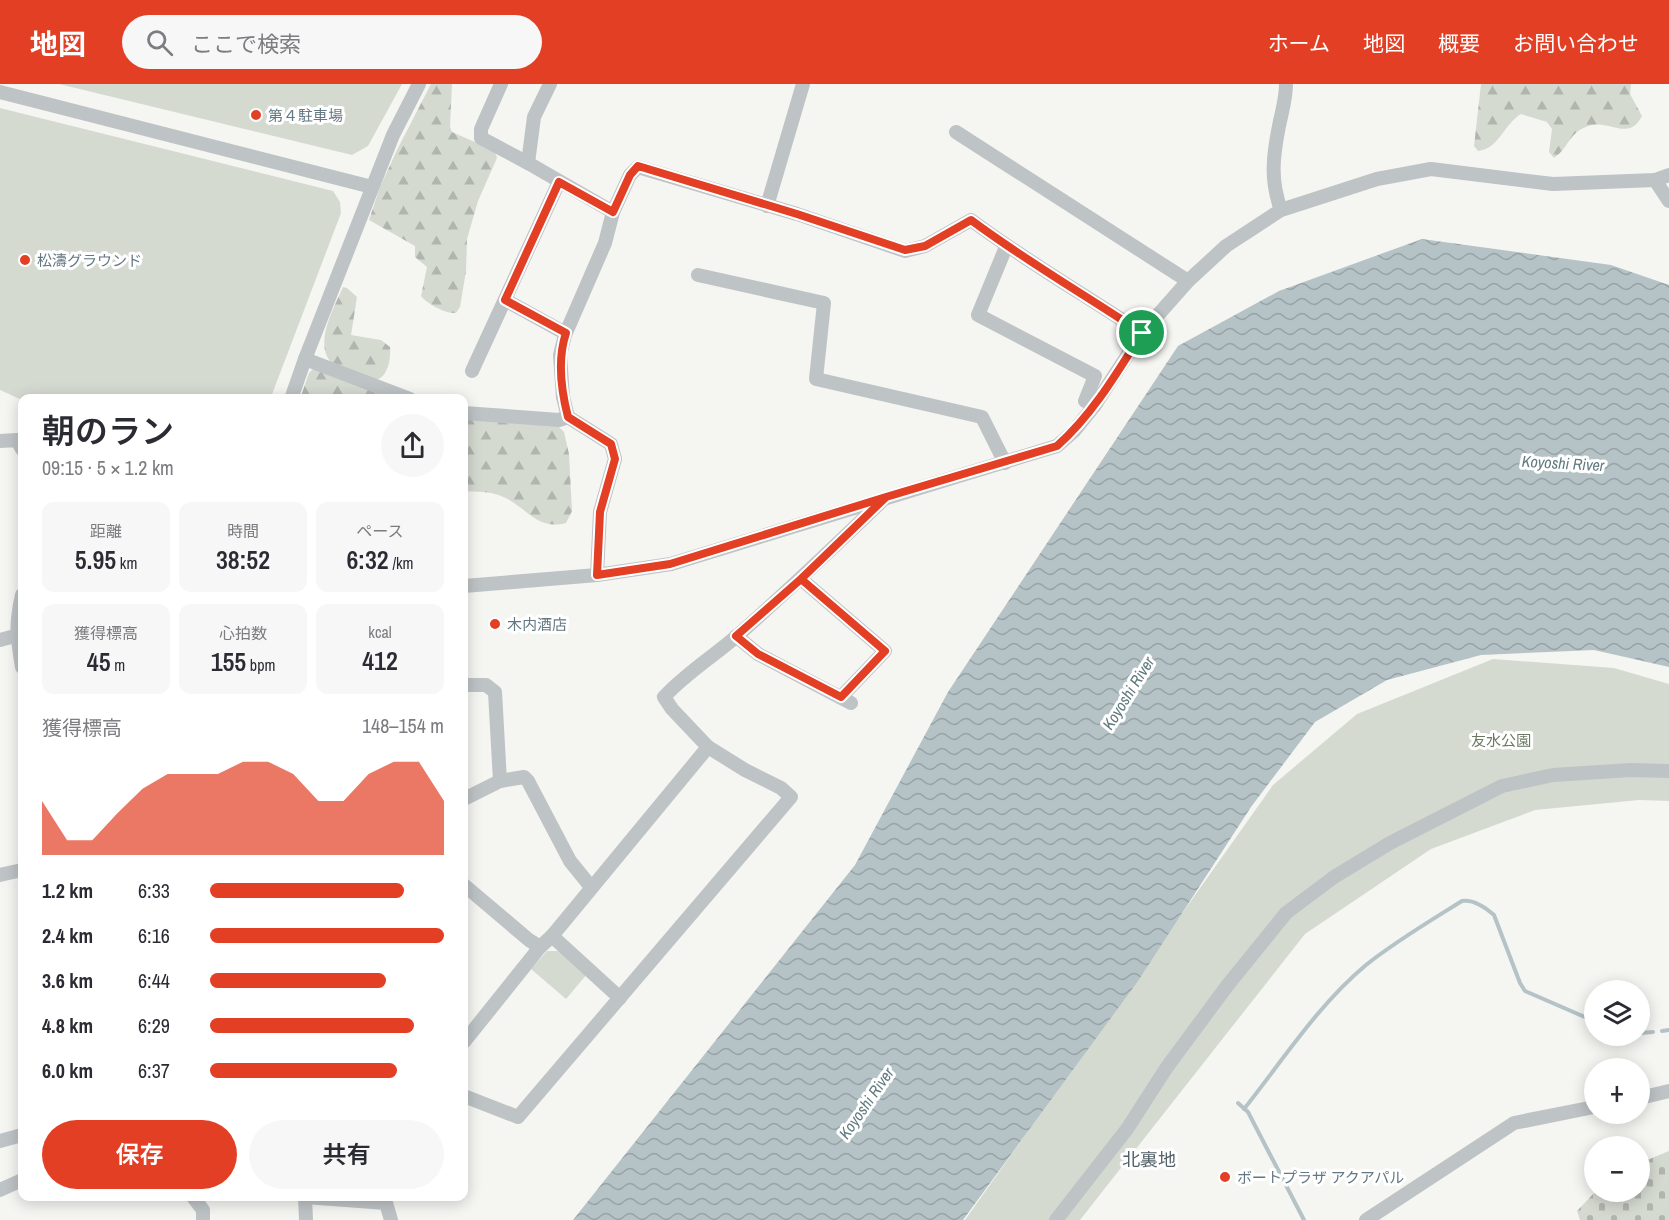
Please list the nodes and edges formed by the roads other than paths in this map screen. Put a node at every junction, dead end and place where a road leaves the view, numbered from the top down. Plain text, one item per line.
1 (419, 84) edge
2 (501, 84) edge
3 (550, 84) edge
4 (803, 84) edge
5 (1286, 84) edge
6 (0, 93) edge
7 (956, 132) dead end
8 (528, 163) junction
9 (1669, 175) edge
10 (1654, 180) junction
11 (559, 182) junction
12 (372, 187) junction
13 (1669, 201) edge
14 (767, 206) junction
15 (1281, 210) junction
16 (613, 212) junction
17 (1006, 247) junction
18 (698, 275) dead end
19 (1188, 281) junction
20 (505, 300) junction
21 (566, 333) junction
22 (1142, 333) junction
23 (304, 359) junction
24 (472, 371) dead end
25 (293, 394) edge
26 (397, 394) edge
27 (1095, 405) junction
28 (468, 413) edge
29 (568, 417) junction
30 (0, 441) edge
31 (18, 442) edge
32 (1005, 463) junction
33 (886, 497) junction
34 (597, 575) junction
35 (801, 579) junction
36 (468, 586) edge
37 (18, 610) edge
38 (18, 629) edge
39 (18, 634) edge
40 (736, 636) junction
41 (0, 640) edge
42 (468, 685) edge
43 (708, 747) junction
44 (1669, 771) edge
45 (500, 781) junction
46 (468, 797) edge
47 (18, 871) edge
48 (0, 874) edge
49 (591, 887) junction
50 (468, 888) edge
51 (552, 936) junction
52 (540, 947) junction
53 (620, 998) junction
54 (468, 1037) edge
55 (1669, 1091) edge
56 (1650, 1096) edge
57 (468, 1098) edge
58 (1584, 1109) edge
59 (18, 1137) edge
60 (0, 1141) edge
61 (18, 1182) edge
62 (0, 1190) edge
63 (196, 1201) edge
64 (305, 1201) edge
65 (359, 1201) edge
66 (203, 1220) edge
67 (306, 1220) edge
68 (391, 1220) edge
69 (1056, 1220) edge
70 (1366, 1220) edge

1 - 12 street
2 - 8 street
3 - 8 street
4 - 14 street
5 - 15 street
6 - 12 street
7 - 19 street
8 - 11 street
9 - 10 street
10 - 13 street
10 - 15 street
11 - 16 street
11 - 20 street
12 - 23 street
14 - 16 street
14 - 17 street
15 - 19 street
16 - 21 street
17 - 22 street
17 - 27 street
18 - 32 street
19 - 22 street
20 - 21 street
20 - 24 street
21 - 29 street
22 - 27 street
23 - 25 street
23 - 26 street
27 - 32 street
28 - 29 street
29 - 34 street
30 - 31 street
32 - 33 street
33 - 34 street
33 - 35 street
34 - 36 street
35 - 40 street
35 - 40 street
37 - 38 street
39 - 41 street
40 - 43 street
42 - 45 street
43 - 49 street
43 - 53 street
44 - 69 street
45 - 46 street
45 - 49 street
47 - 48 street
49 - 51 street
50 - 52 street
51 - 52 street
51 - 53 street
52 - 54 street
53 - 57 street
55 - 56 street
58 - 70 street
59 - 60 street
61 - 62 street
63 - 66 street
64 - 67 street
65 - 68 street

